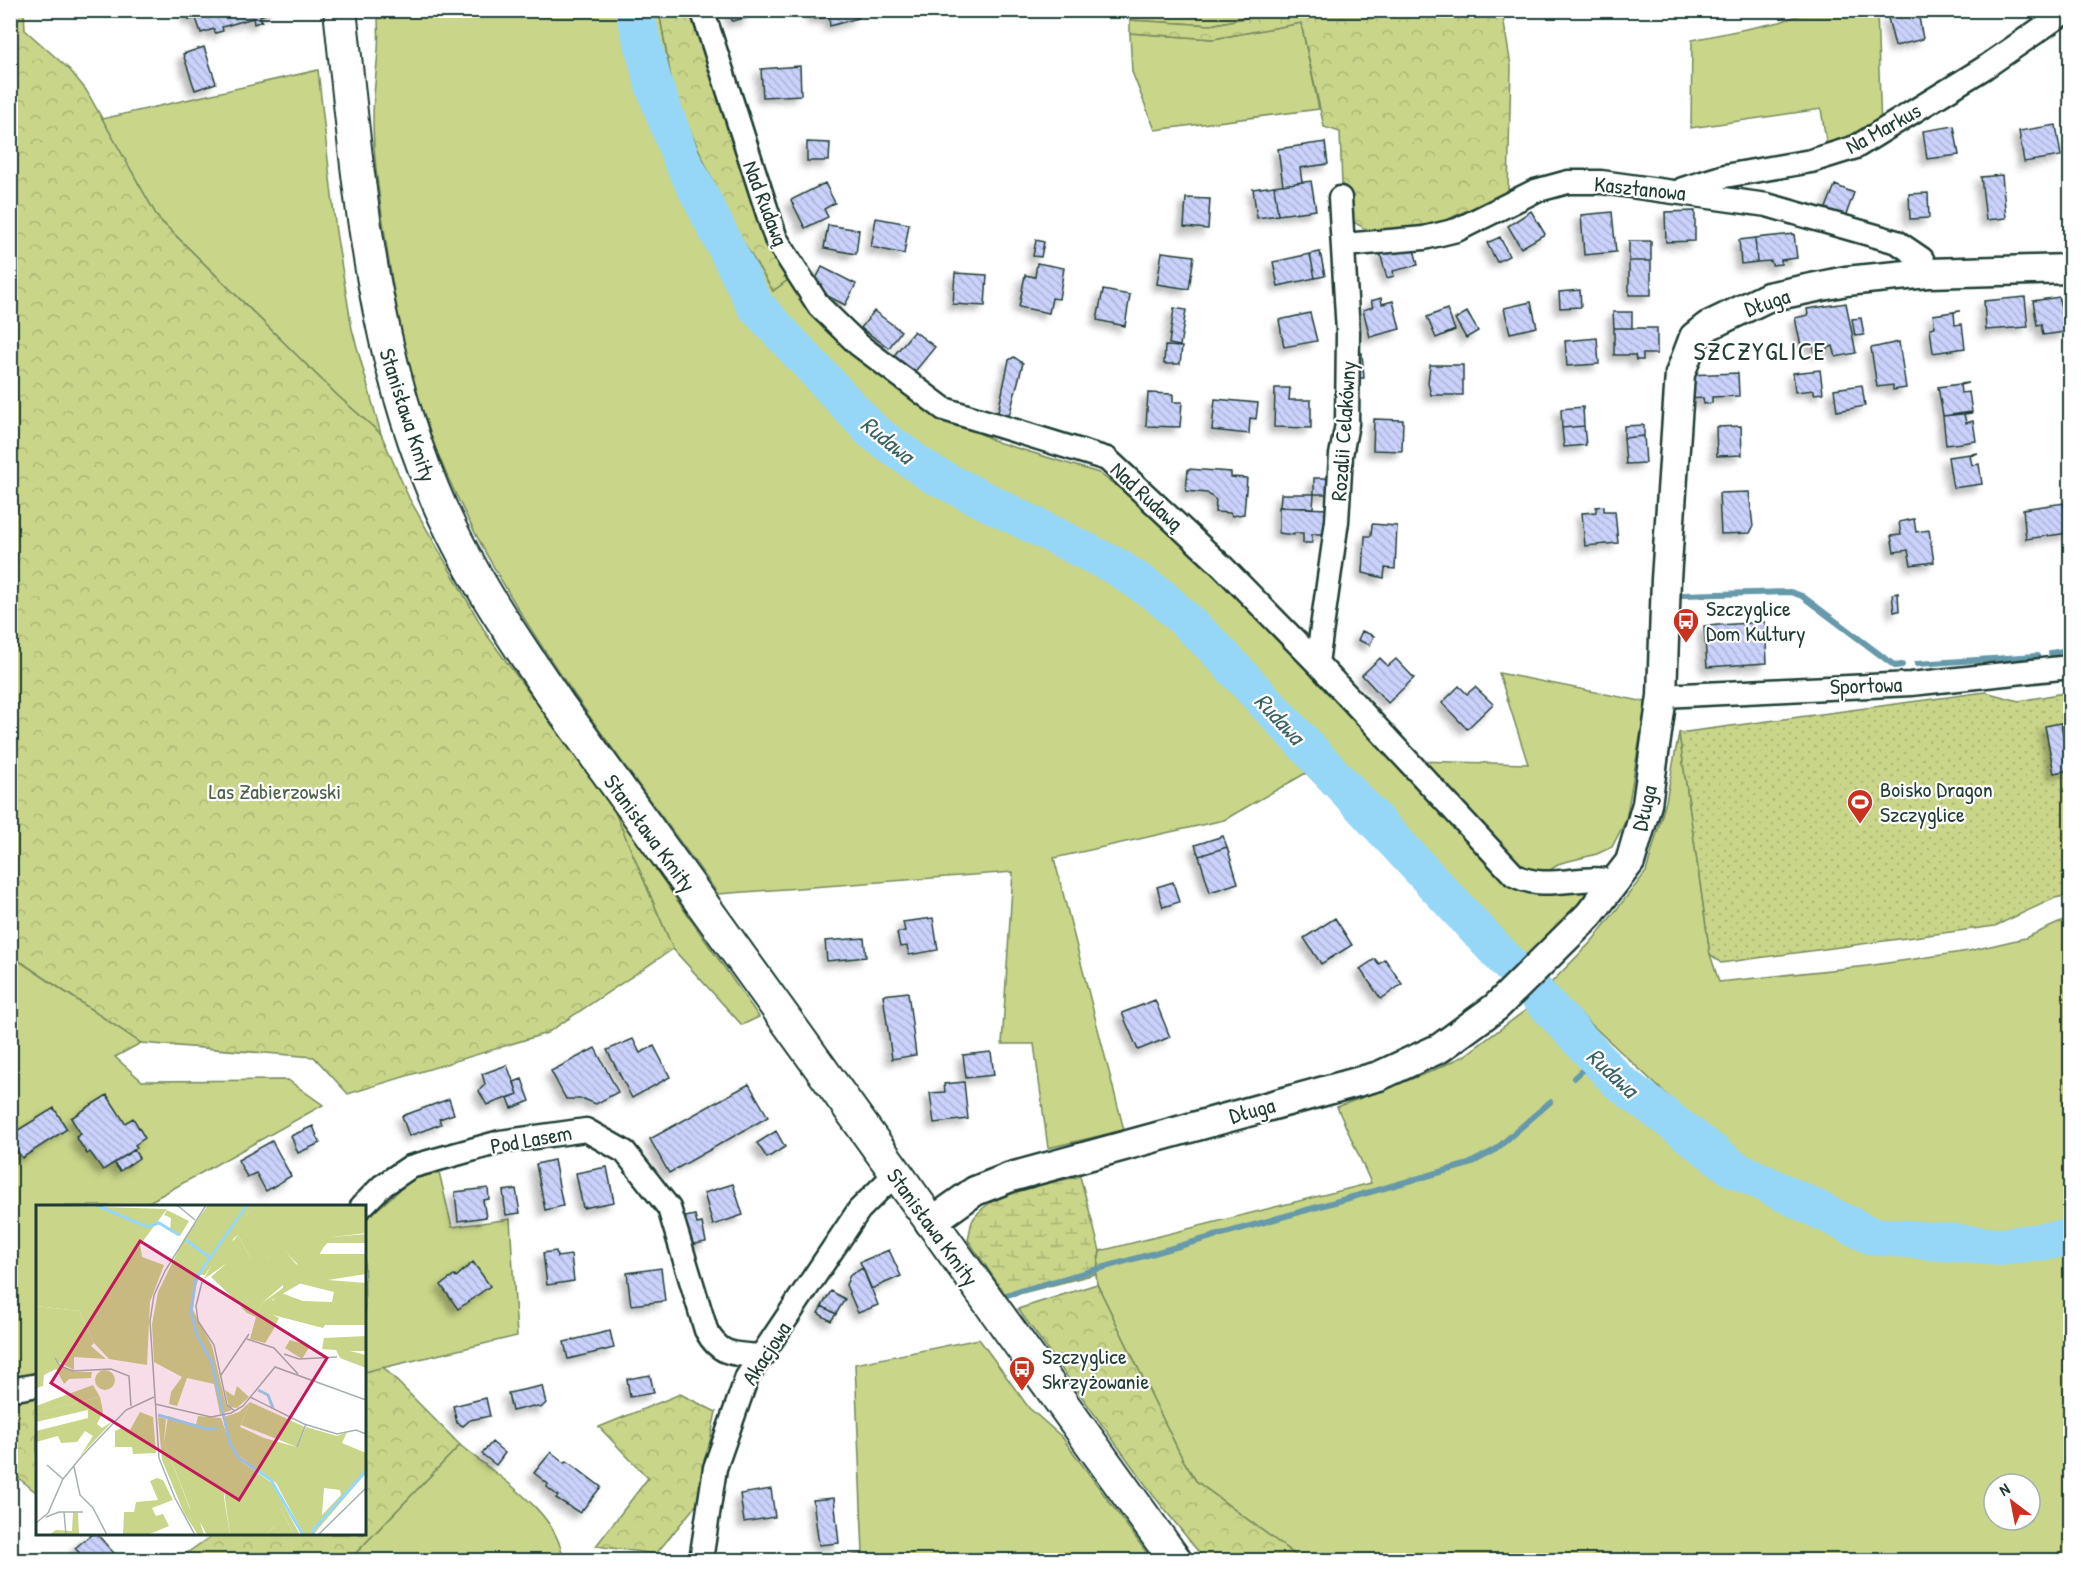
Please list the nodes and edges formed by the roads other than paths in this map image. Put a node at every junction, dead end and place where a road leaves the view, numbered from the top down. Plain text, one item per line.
1 (340, 10) edge
2 (2068, 10) edge
3 (703, 12) edge
4 (1676, 191) junction
5 (1341, 198) dead end
6 (1344, 245) junction
7 (2070, 269) edge
8 (1928, 273) junction
9 (1317, 663) junction
10 (2070, 667) edge
11 (1662, 696) junction
12 (1617, 882) junction
13 (895, 1174) junction
14 (363, 1205) edge
15 (930, 1223) junction
16 (763, 1356) junction
17 (36, 1385) edge
18 (10, 1390) edge
19 (701, 1560) edge
20 (1174, 1560) edge

1 - 13 main road, Stanisława Kmity
2 - 4 street, Na Markus
3 - 9 street, Nad Rudawą
4 - 6 street, Kasztanowa
4 - 8 street, Kasztanowa
5 - 6 street, Rozalii Celakówny
6 - 9 street, Rozalii Celakówny
7 - 8 street, Długa
8 - 11 street, Długa
9 - 12 street, Nad Rudawą
10 - 11 street, Sportowa
11 - 12 street, Długa
12 - 15 street, Długa
13 - 15 main road, Stanisława Kmity
13 - 16 street, Akacjowa
14 - 16 street, Pod Lasem
15 - 20 main road, Stanisława Kmity
16 - 19 street, Akacjowa
17 - 18 street

